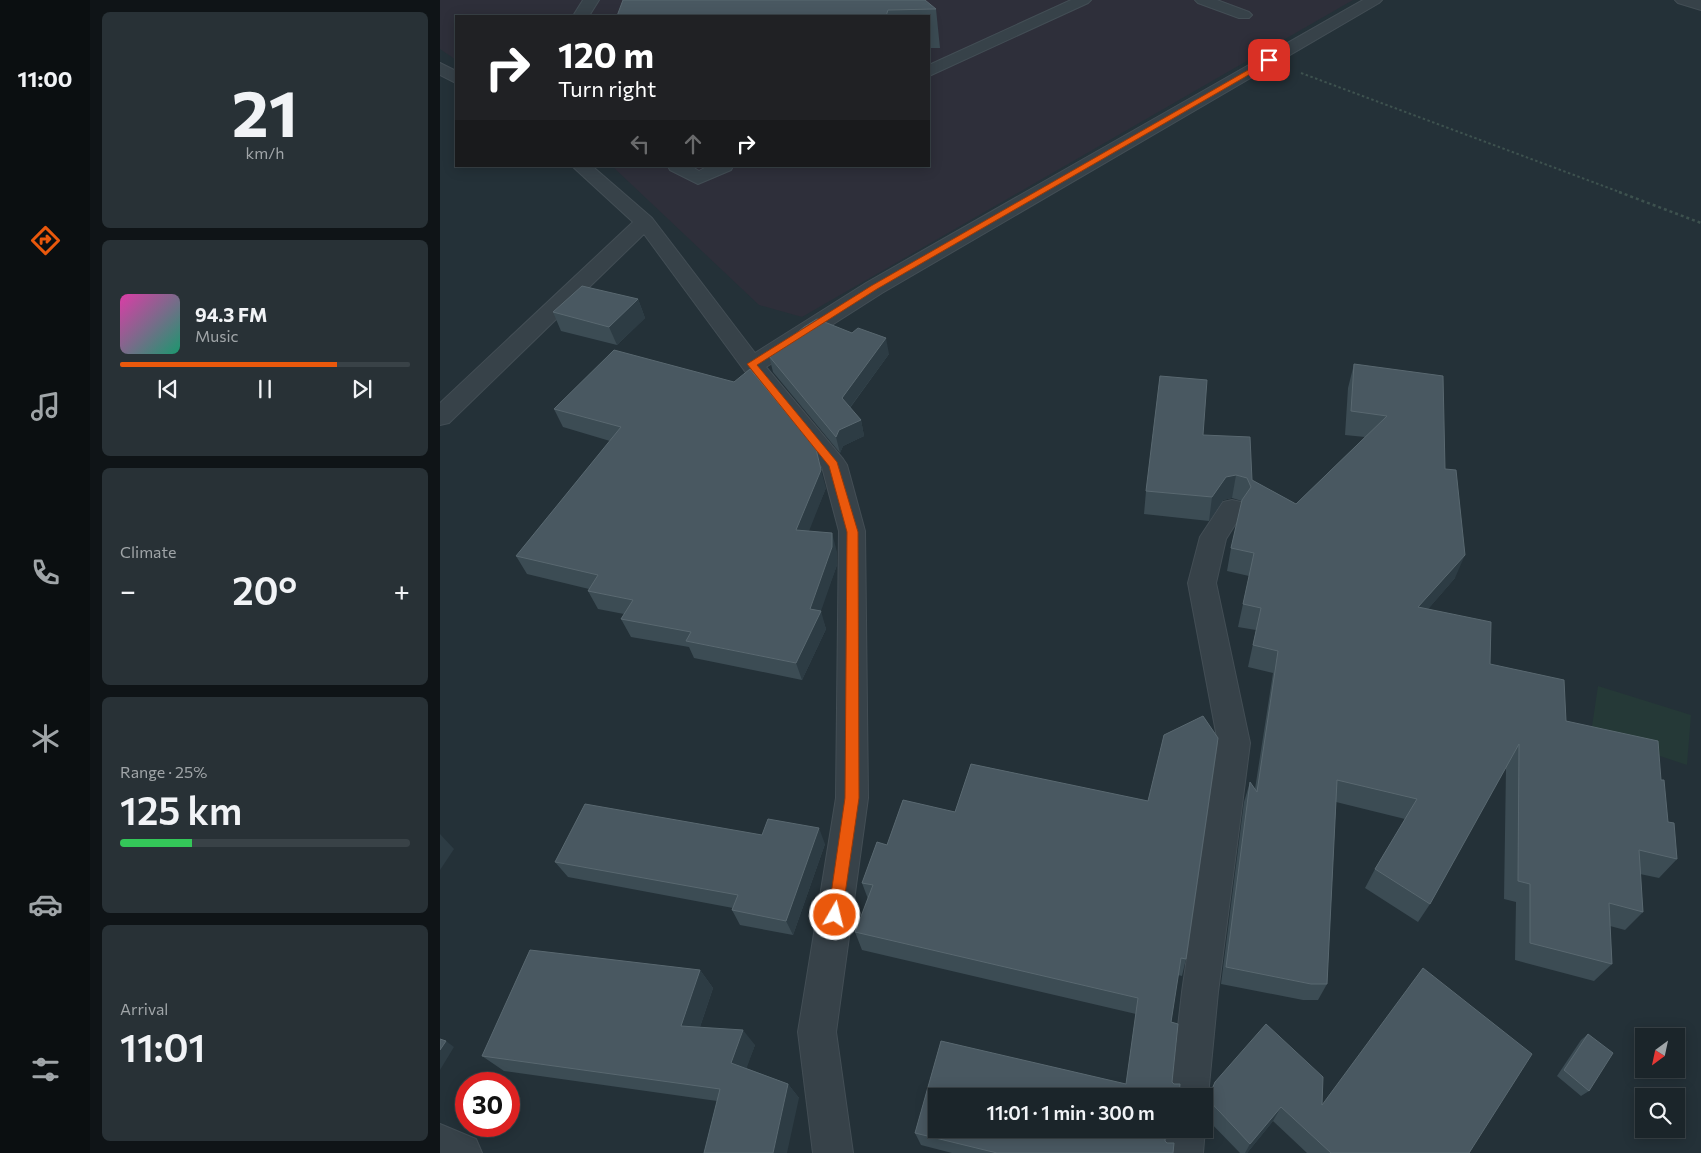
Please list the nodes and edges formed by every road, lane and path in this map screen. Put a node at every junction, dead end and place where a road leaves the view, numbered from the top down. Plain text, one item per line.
1 (591, 0) edge
2 (1082, 0) edge
3 (1203, 0) edge
4 (1374, 0) edge
5 (1683, 0) edge
6 (1701, 5) edge
7 (582, 15) edge
8 (1244, 15) dead end
9 (1269, 60) junction
10 (440, 68) edge
11 (930, 71) edge
12 (455, 77) edge
13 (582, 167) edge
14 (679, 167) edge
15 (722, 167) edge
16 (645, 222) junction
17 (1701, 222) edge
18 (752, 364) junction
19 (440, 417) edge
20 (1232, 509) dead end
21 (1190, 1088) edge
22 (1184, 1138) edge
23 (440, 1144) edge
24 (462, 1153) edge
25 (833, 1153) edge
26 (1183, 1153) edge

1 - 7 street
2 - 11 street
3 - 8 street
4 - 9 street
5 - 6 street
9 - 17 path
9 - 18 street
10 - 12 street
13 - 16 street
14 - 15 street
16 - 18 street
16 - 19 street
18 - 25 street
20 - 21 street
22 - 26 street
23 - 24 street

